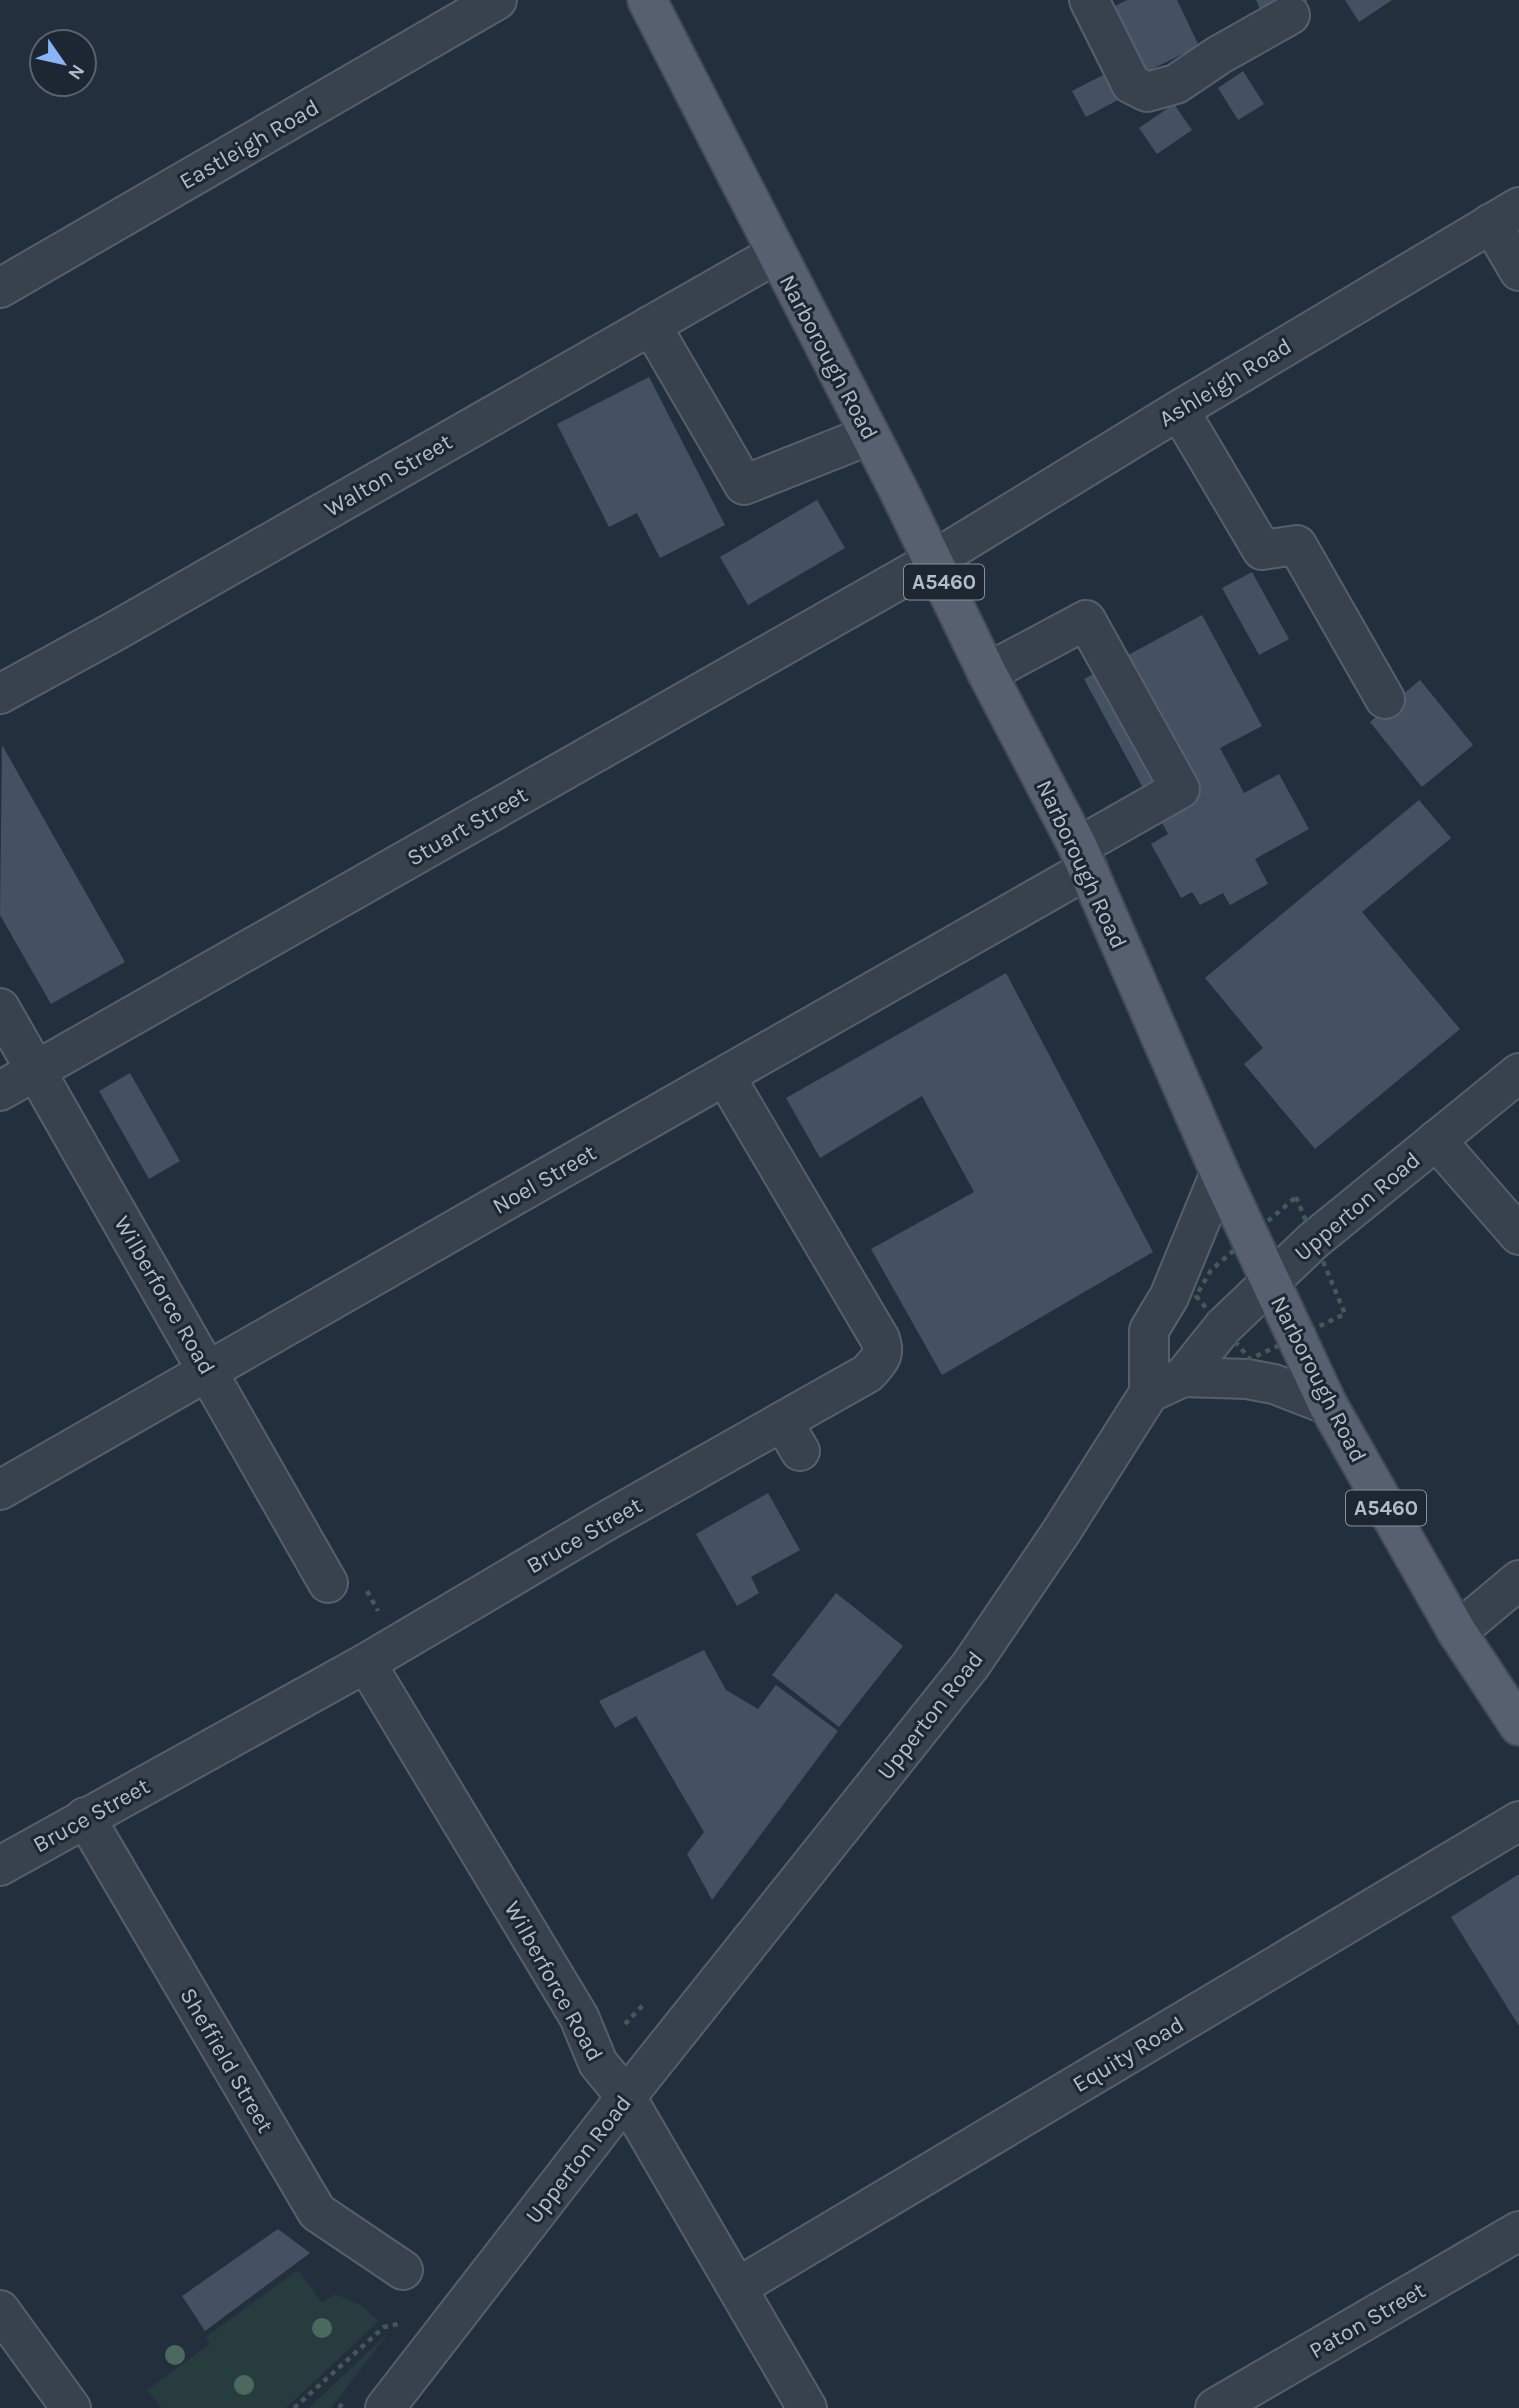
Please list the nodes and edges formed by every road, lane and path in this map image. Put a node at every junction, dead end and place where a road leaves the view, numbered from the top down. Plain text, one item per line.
1 (498, 0) edge
2 (647, 0) edge
3 (1089, 0) edge
4 (1290, 15) dead end
5 (1505, 215) edge
6 (776, 254) junction
7 (1519, 271) edge
8 (0, 288) edge
9 (651, 325) junction
10 (1179, 410) junction
11 (870, 435) junction
12 (934, 560) junction
13 (987, 673) junction
14 (0, 694) edge
15 (1385, 699) dead end
16 (1083, 858) junction
17 (0, 1008) edge
18 (36, 1071) junction
19 (1519, 1073) edge
20 (725, 1076) junction
21 (0, 1090) edge
22 (1436, 1140) junction
23 (1220, 1173) junction
24 (1519, 1235) edge
25 (1270, 1281) junction
26 (210, 1373) junction
27 (1183, 1377) junction
28 (1149, 1393) junction
29 (1328, 1405) junction
30 (0, 1490) edge
31 (1519, 1580) edge
32 (328, 1583) dead end
33 (1457, 1632) junction
34 (366, 1663) junction
35 (1519, 1726) edge
36 (85, 1817) junction
37 (1519, 1821) edge
38 (0, 1866) edge
39 (626, 2097) junction
40 (1519, 2231) edge
41 (404, 2270) dead end
42 (738, 2287) junction
43 (0, 2310) edge
44 (404, 2323) dead end
45 (71, 2408) edge
46 (294, 2408) edge
47 (385, 2408) edge
48 (807, 2408) edge
49 (1215, 2408) edge

1 - 8 street, Eastleigh Road
2 - 6 main road, Narborough Road / A5460
3 - 4 street
5 - 7 street
5 - 10 street, Ashleigh Road
6 - 9 street, Walton Street
6 - 11 main road, Narborough Road / A5460
9 - 11 street
9 - 14 street, Walton Street
10 - 12 street, Ashleigh Road
10 - 15 street
11 - 12 main road, Narborough Road / A5460
12 - 13 main road, Narborough Road / A5460
12 - 18 street, Stuart Street
13 - 16 main road, Narborough Road / A5460
13 - 16 street, Noel Street
16 - 20 street, Noel Street
16 - 23 main road, Narborough Road / A5460
17 - 18 street, Wilberforce Road
18 - 21 street, Stuart Street
18 - 26 street, Wilberforce Road
19 - 22 street, Upperton Road
20 - 26 street, Noel Street
20 - 34 street, Bruce Street
22 - 24 street
22 - 25 street, Upperton Road
23 - 25 main road, Narborough Road / A5460
23 - 28 street
25 - 27 street, Upperton Road
25 - 29 main road, Narborough Road / A5460
26 - 30 street, Noel Street
26 - 32 street, Wilberforce Road
27 - 28 street, Upperton Road
27 - 29 street
28 - 39 street, Upperton Road
29 - 33 main road, Narborough Road / A5460
31 - 33 street
33 - 35 main road, Narborough Road / A5460
34 - 36 street, Bruce Street
34 - 39 street, Wilberforce Road
36 - 38 street, Bruce Street
36 - 41 street, Sheffield Street
37 - 42 street, Equity Road
39 - 42 street, Wilberforce Road
39 - 47 street, Upperton Road
40 - 49 street, Paton Street
42 - 48 street, Wilberforce Road
43 - 45 street
44 - 46 path

